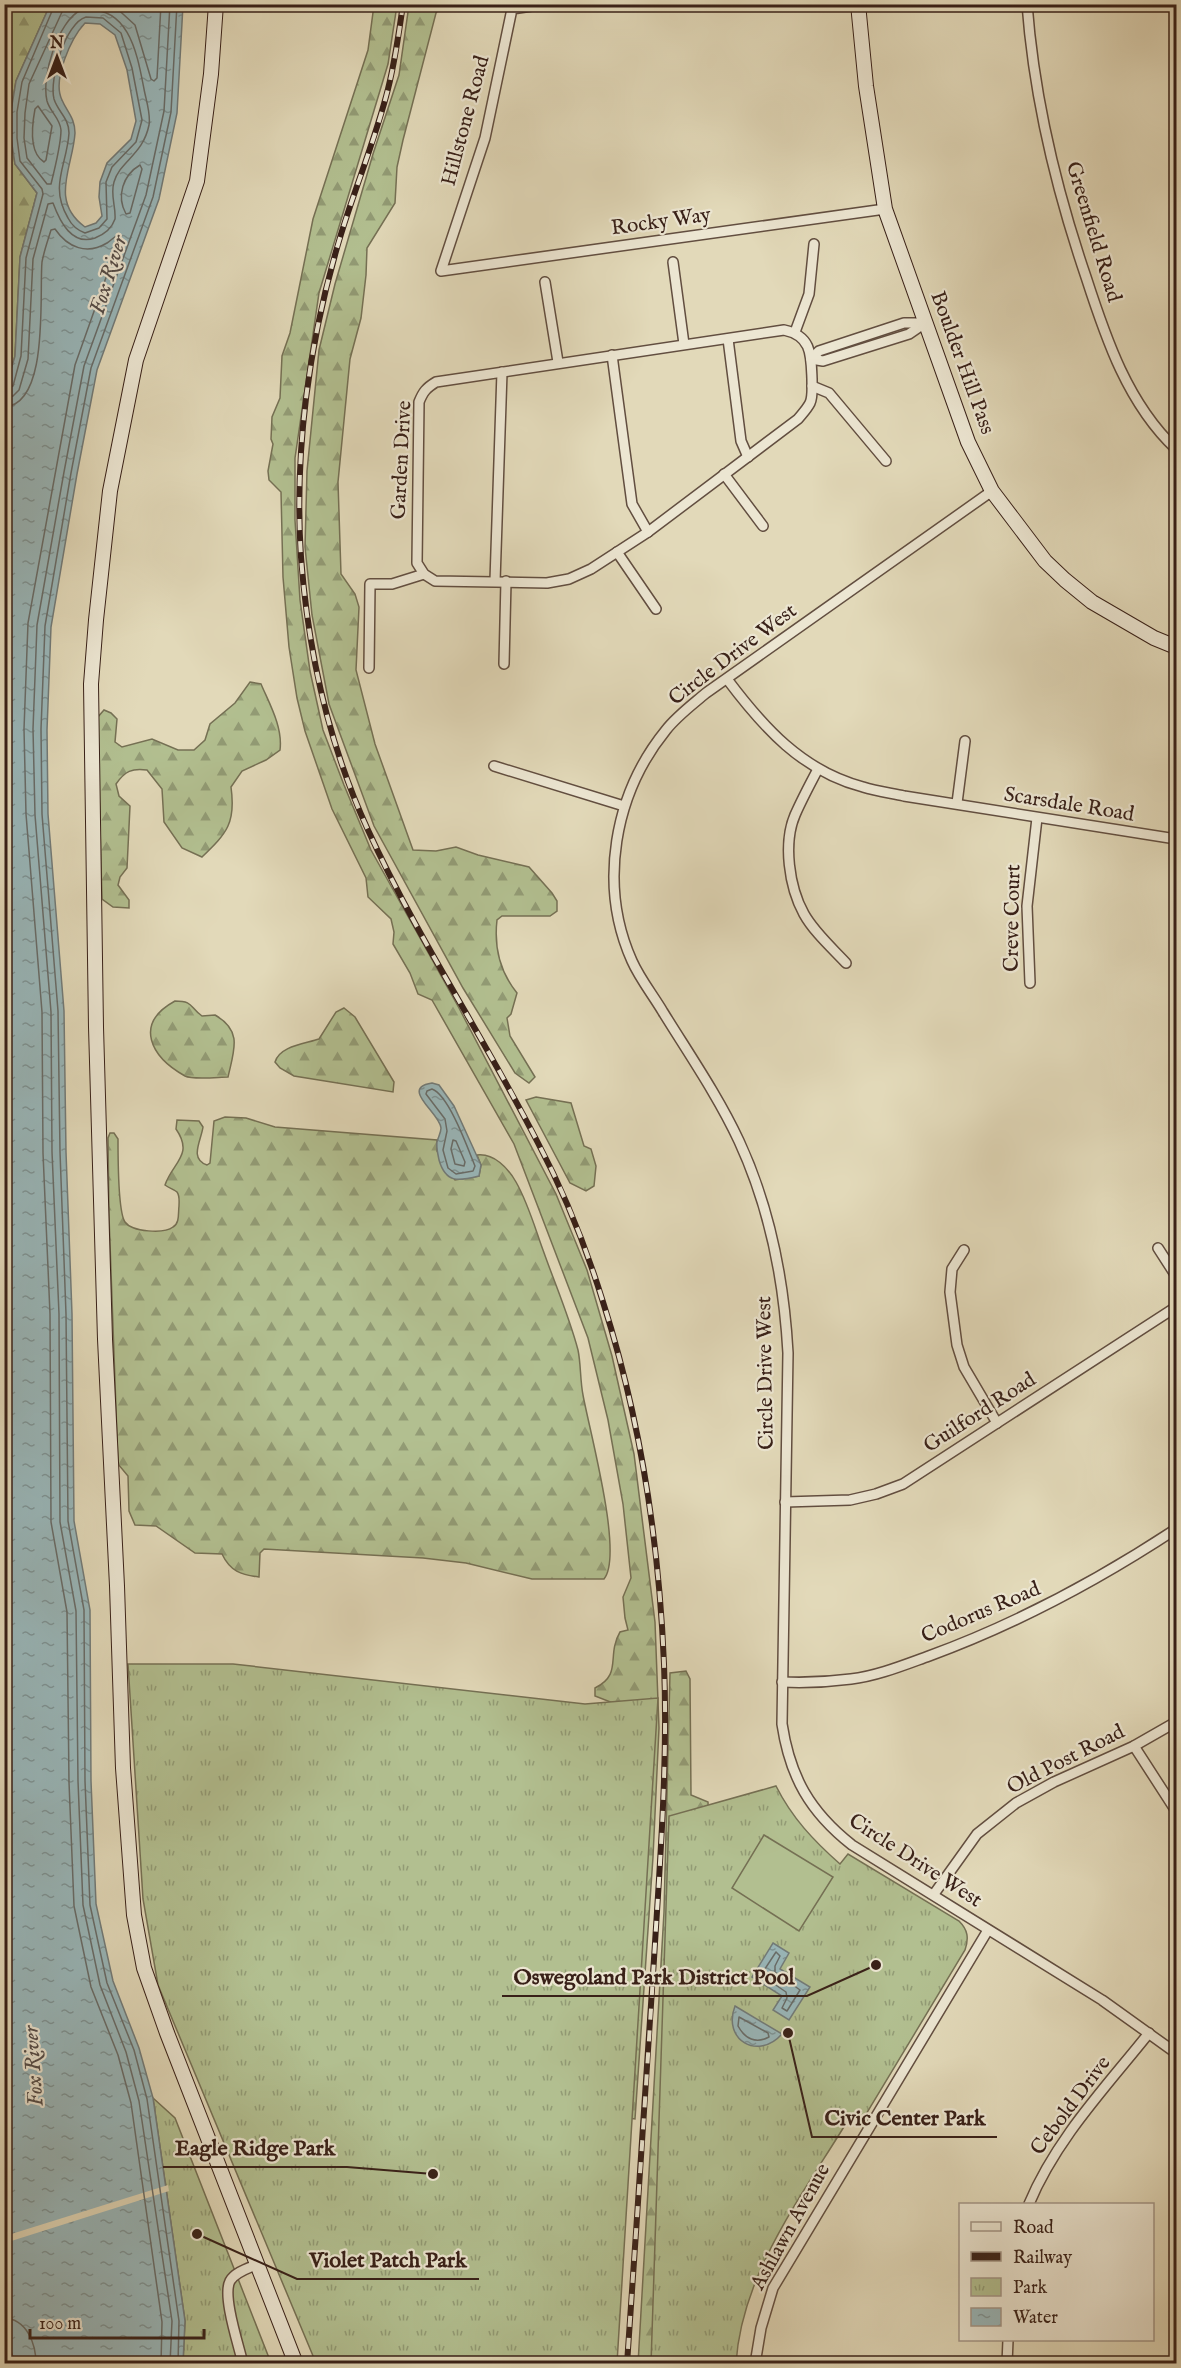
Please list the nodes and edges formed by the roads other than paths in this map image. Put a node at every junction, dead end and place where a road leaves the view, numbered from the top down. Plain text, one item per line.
1 (216, 4) edge
2 (545, 4) edge
3 (858, 4) edge
4 (1027, 4) edge
5 (885, 209) junction
6 (813, 244) dead end
7 (673, 262) dead end
8 (441, 271) joint
9 (545, 282) dead end
10 (925, 323) junction
11 (795, 332) junction
12 (728, 339) junction
13 (684, 344) junction
14 (612, 355) junction
15 (811, 359) junction
16 (558, 362) junction
17 (502, 372) junction
18 (812, 386) junction
19 (1176, 449) edge
20 (748, 457) junction
21 (886, 461) dead end
22 (724, 474) junction
23 (992, 491) junction
24 (763, 526) dead end
25 (648, 532) junction
26 (617, 552) junction
27 (423, 574) junction
28 (495, 580) junction
29 (506, 581) junction
30 (656, 609) dead end
31 (1176, 647) edge
32 (504, 664) dead end
33 (369, 668) dead end
34 (727, 679) junction
35 (964, 741) dead end
36 (494, 766) dead end
37 (818, 769) junction
38 (957, 803) junction
39 (624, 806) junction
40 (1037, 818) junction
41 (1176, 839) edge
42 (846, 963) dead end
43 (1030, 983) dead end
44 (1158, 1248) dead end
45 (964, 1250) dead end
46 (1176, 1276) edge
47 (1176, 1306) edge
48 (997, 1423) junction
49 (785, 1502) junction
50 (1176, 1529) edge
51 (782, 1682) junction
52 (1176, 1722) edge
53 (1134, 1746) junction
54 (1176, 1811) edge
55 (933, 1894) junction
56 (988, 1930) junction
57 (1149, 2032) junction
58 (1176, 2053) edge
59 (1030, 2203) edge
60 (258, 2264) junction
61 (1176, 2310) edge
62 (1008, 2341) edge
63 (1176, 2354) edge
64 (243, 2364) edge
65 (296, 2364) edge
66 (755, 2364) edge
67 (1007, 2364) edge

1 - 60 street
2 - 8 street, Hillstone Road
3 - 5 street, Boulder Hill Pass
4 - 19 street, Greenfield Road
5 - 8 street, Rocky Way
5 - 10 street, Boulder Hill Pass
6 - 11 street
7 - 13 street
9 - 16 street
10 - 15 street
10 - 23 street, Boulder Hill Pass
11 - 12 street, Garden Drive
11 - 15 street
12 - 13 street, Garden Drive
12 - 20 street
13 - 14 street, Garden Drive
14 - 16 street, Garden Drive
14 - 25 street
15 - 18 street
16 - 17 street, Garden Drive
17 - 27 street, Garden Drive
17 - 28 street
18 - 20 street
18 - 21 street
20 - 22 street
22 - 24 street
22 - 25 street
23 - 31 street, Boulder Hill Pass
23 - 34 street, Circle Drive West
25 - 26 street
26 - 29 street
26 - 30 street
27 - 28 street
27 - 33 street
28 - 29 street
29 - 32 street
34 - 37 street, Scarsdale Road
34 - 39 street, Circle Drive West
35 - 38 street
36 - 39 street
37 - 38 street, Scarsdale Road
37 - 42 street
38 - 40 street, Scarsdale Road
39 - 49 street, Circle Drive West
40 - 41 street, Scarsdale Road
40 - 43 street, Creve Court
44 - 46 street
45 - 48 street
47 - 48 street, Guilford Road
48 - 49 street, Guilford Road
49 - 51 street, Circle Drive West
50 - 51 street, Codorus Road
51 - 55 street, Circle Drive West
52 - 53 street, Old Post Road
53 - 54 street
53 - 55 street, Old Post Road
55 - 56 street, Circle Drive West
56 - 57 street, Circle Drive West
56 - 66 street, Ashlawn Avenue
57 - 58 street, Circle Drive West
57 - 59 street, Cebold Drive
60 - 64 street
60 - 65 street
61 - 63 street
62 - 67 street

